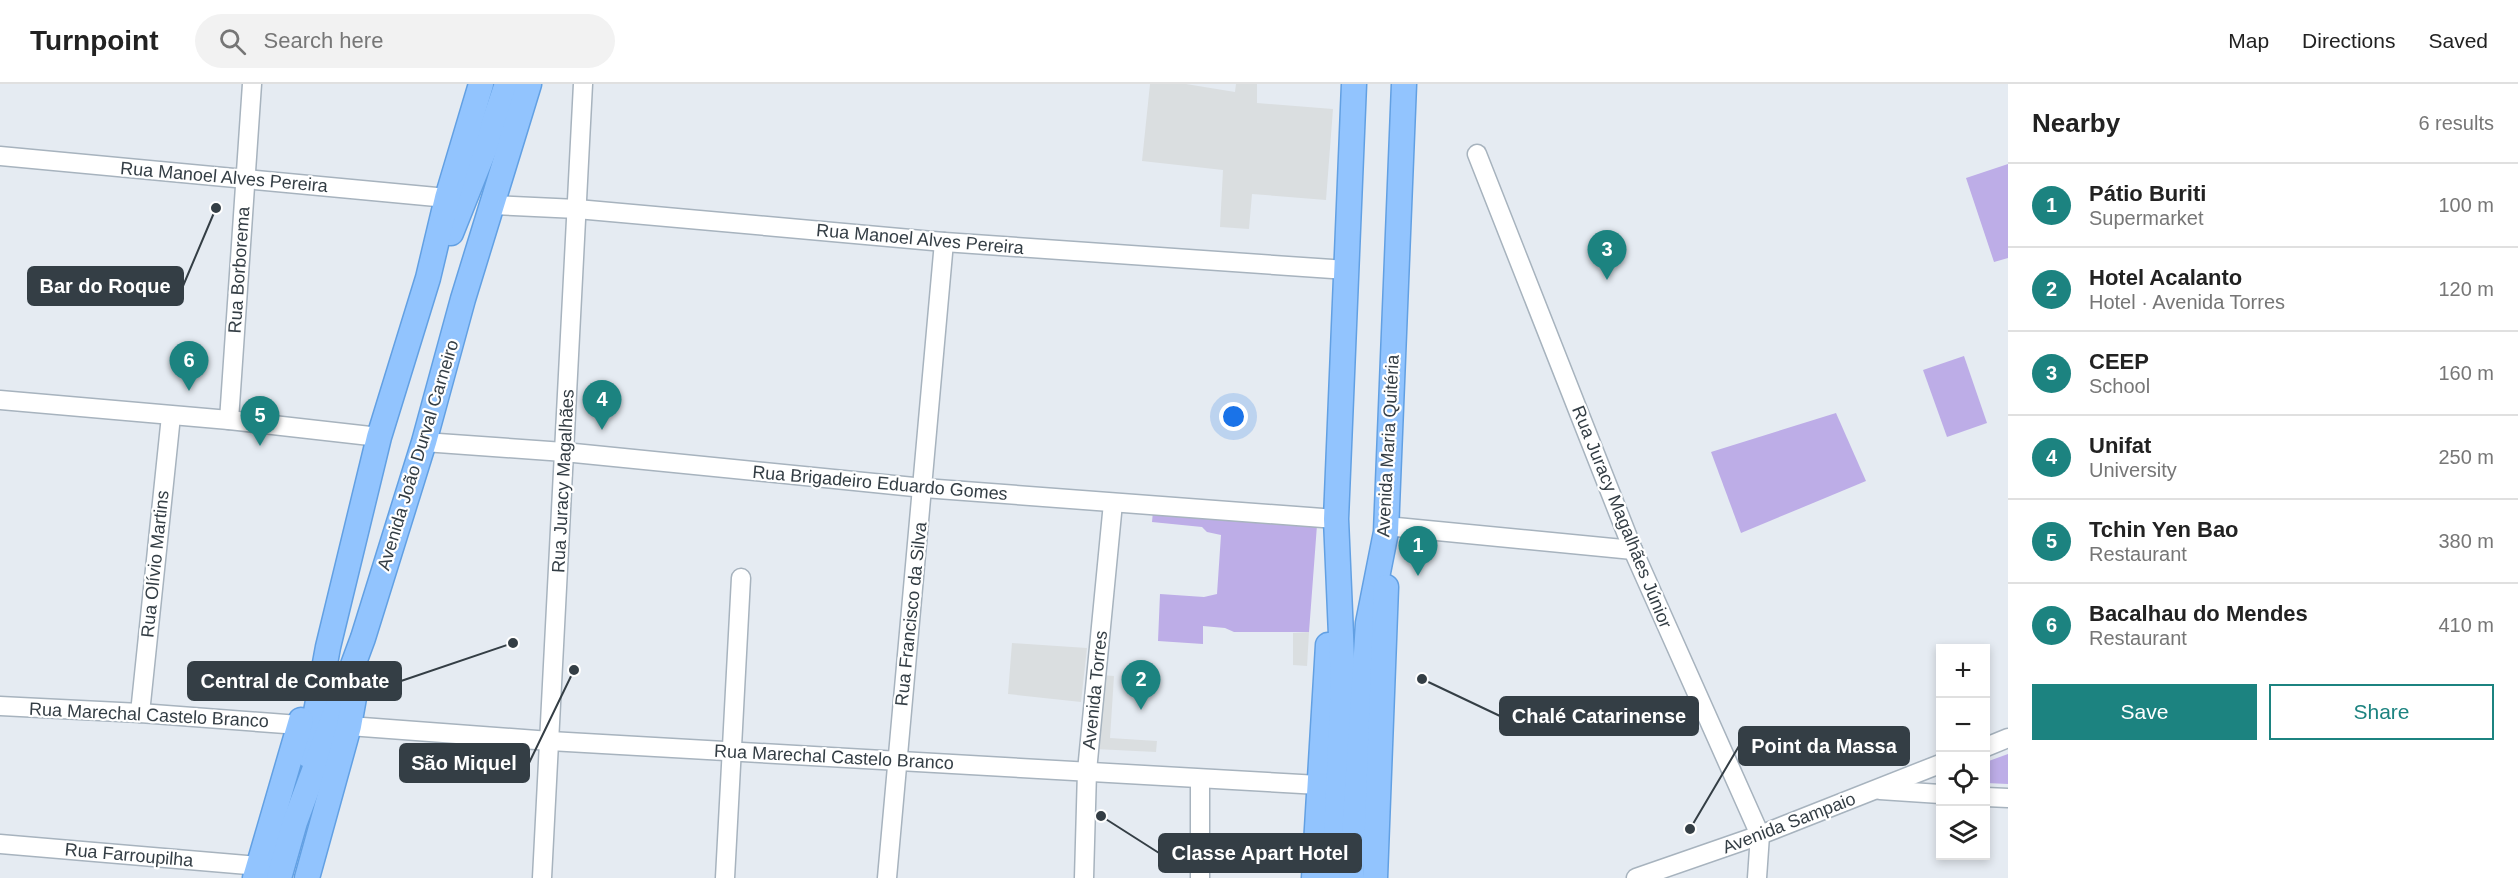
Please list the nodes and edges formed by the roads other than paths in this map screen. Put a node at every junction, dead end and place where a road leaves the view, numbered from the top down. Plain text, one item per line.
1 (252, 84) edge
2 (481, 84) edge
3 (507, 84) edge
4 (529, 84) edge
5 (583, 84) edge
6 (1354, 84) edge
7 (1404, 84) edge
8 (485, 148) junction
9 (1477, 154) dead end
10 (0, 156) edge
11 (245, 178) junction
12 (447, 198) junction
13 (493, 206) junction
14 (577, 209) junction
15 (944, 242) junction
16 (1347, 270) junction
17 (428, 278) junction
18 (467, 285) junction
19 (0, 400) edge
20 (171, 416) junction
21 (229, 420) junction
22 (379, 437) junction
23 (424, 442) junction
24 (564, 452) junction
25 (924, 488) junction
26 (1113, 503) junction
27 (1336, 523) junction
28 (1386, 529) junction
29 (1633, 550) junction
30 (741, 578) dead end
31 (363, 638) junction
32 (328, 647) junction
33 (0, 706) edge
34 (140, 713) junction
35 (299, 724) junction
36 (349, 726) junction
37 (2008, 738) edge
38 (550, 741) junction
39 (1990, 745) edge
40 (733, 752) junction
41 (897, 761) junction
42 (1936, 766) edge
43 (1087, 771) junction
44 (1200, 779) junction
45 (1319, 785) junction
46 (1876, 790) junction
47 (1936, 794) edge
48 (1990, 797) edge
49 (2008, 798) edge
50 (295, 822) junction
51 (1760, 835) junction
52 (0, 844) edge
53 (264, 874) edge
54 (307, 878) edge
55 (542, 878) edge
56 (725, 878) edge
57 (887, 878) edge
58 (1084, 878) edge
59 (1200, 878) edge
60 (1314, 878) edge
61 (1334, 878) edge
62 (1351, 878) edge
63 (1375, 878) edge
64 (1636, 878) edge
65 (1757, 878) edge

1 - 11 street, Rua Borborema
2 - 12 main road, Avenida João Durval Carneiro
3 - 8 main road
4 - 13 main road, Avenida João Durval Carneiro
5 - 14 street, Rua Juracy Magalhães
6 - 16 main road
7 - 28 main road, Avenida Maria Quitéria
8 - 17 main road
8 - 18 main road
9 - 29 street, Rua Juracy Magalhães Júnior
10 - 11 street, Rua Manoel Alves Pereira
11 - 12 street, Rua Manoel Alves Pereira
11 - 21 street, Rua Borborema
12 - 17 main road, Avenida João Durval Carneiro
13 - 14 street, Rua Manoel Alves Pereira
13 - 18 main road, Avenida João Durval Carneiro
14 - 15 street, Rua Manoel Alves Pereira
14 - 24 street, Rua Juracy Magalhães
15 - 16 street, Rua Manoel Alves Pereira
15 - 25 street, Rua Francisco da Silva
16 - 27 main road
17 - 22 main road, Avenida João Durval Carneiro
18 - 23 main road, Avenida João Durval Carneiro
19 - 20 street
20 - 21 street
20 - 34 street, Rua Olívio Martins
21 - 22 street
22 - 32 main road, Avenida João Durval Carneiro
23 - 24 street, Rua Brigadeiro Eduardo Gomes
23 - 31 main road, Avenida João Durval Carneiro
24 - 25 street, Rua Brigadeiro Eduardo Gomes
24 - 38 street, Rua Juracy Magalhães
25 - 26 street, Rua Brigadeiro Eduardo Gomes
25 - 41 street, Rua Francisco da Silva
26 - 27 street, Rua Brigadeiro Eduardo Gomes
26 - 43 street, Avenida Torres
27 - 45 main road
27 - 61 main road
28 - 29 street
28 - 62 main road, Avenida Maria Quitéria
28 - 63 main road
29 - 51 street, Rua Juracy Magalhães Júnior
30 - 40 street
31 - 36 main road
31 - 50 main road, Avenida João Durval Carneiro
32 - 35 main road
32 - 50 main road, Avenida João Durval Carneiro
33 - 34 street, Rua Marechal Castelo Branco
34 - 35 street, Rua Marechal Castelo Branco
35 - 53 main road
36 - 38 street, Rua Marechal Castelo Branco
36 - 54 main road
37 - 39 street
38 - 40 street, Rua Marechal Castelo Branco
38 - 55 street, Rua Juracy Magalhães
40 - 41 street, Rua Marechal Castelo Branco
40 - 56 street
41 - 43 street, Rua Marechal Castelo Branco
41 - 57 street, Rua Francisco da Silva
42 - 46 street, Avenida Sampaio
43 - 44 street, Rua Marechal Castelo Branco
43 - 58 street, Avenida Torres
44 - 45 street, Rua Marechal Castelo Branco
44 - 59 street
45 - 60 main road
46 - 47 street
46 - 51 street, Avenida Sampaio
48 - 49 street
50 - 53 main road, Avenida João Durval Carneiro
51 - 64 street, Avenida Sampaio
51 - 65 street, Rua Juracy Magalhães Júnior
52 - 53 street, Rua Farroupilha

